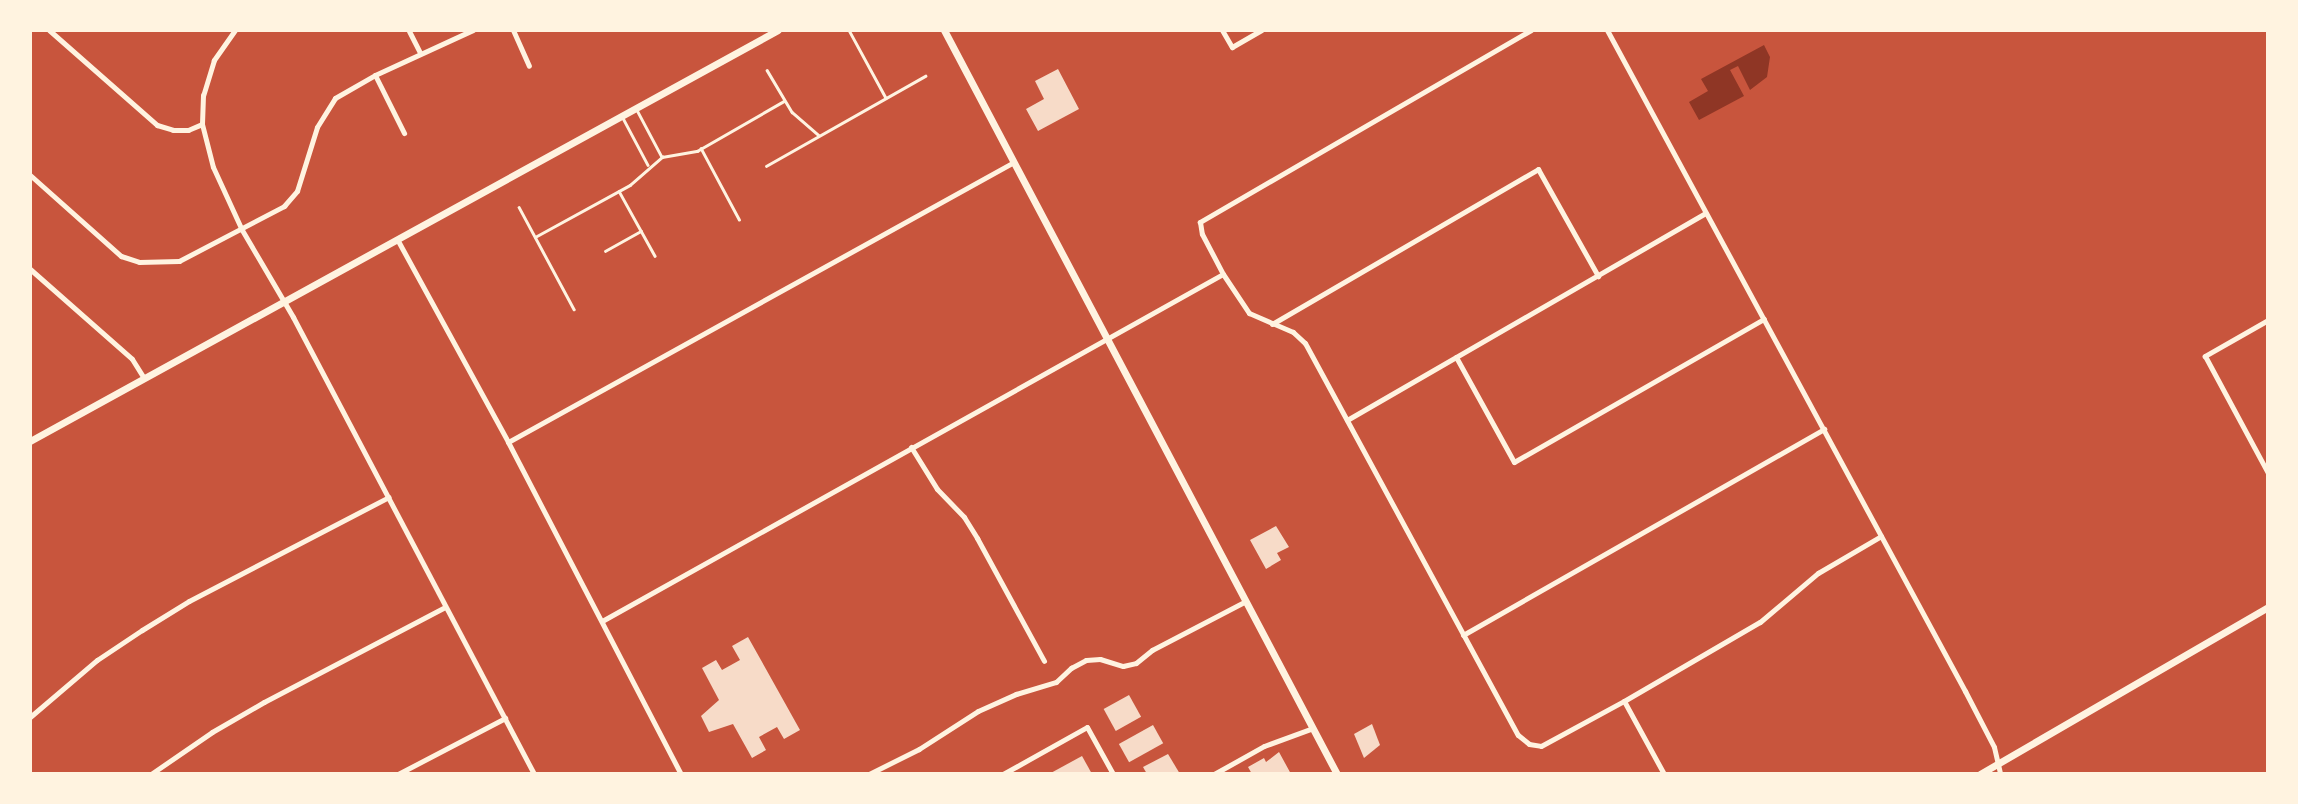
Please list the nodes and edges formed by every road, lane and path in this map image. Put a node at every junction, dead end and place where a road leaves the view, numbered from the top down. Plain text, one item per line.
1 (49, 30) edge
2 (235, 30) edge
3 (472, 30) edge
4 (513, 30) edge
5 (778, 30) edge
6 (849, 30) edge
7 (944, 30) edge
8 (1222, 30) edge
9 (1262, 30) edge
10 (1531, 30) edge
11 (1607, 30) edge
12 (409, 31) edge
13 (420, 53) junction
14 (529, 66) dead end
15 (767, 70) dead end
16 (374, 75) junction
17 (925, 76) dead end
18 (886, 98) junction
19 (784, 101) junction
20 (636, 108) junction
21 (622, 116) junction
22 (202, 124) junction
23 (404, 133) dead end
24 (820, 136) junction
25 (701, 148) junction
26 (662, 157) junction
27 (1014, 162) junction
28 (648, 166) junction
29 (766, 166) dead end
30 (30, 175) edge
31 (619, 191) junction
32 (519, 207) dead end
33 (1706, 213) junction
34 (738, 219) dead end
35 (242, 230) junction
36 (641, 231) junction
37 (535, 237) junction
38 (397, 239) junction
39 (605, 251) dead end
40 (655, 256) dead end
41 (30, 269) edge
42 (1223, 274) junction
43 (1598, 276) junction
44 (285, 303) junction
45 (574, 309) dead end
46 (1765, 319) junction
47 (2268, 320) edge
48 (1271, 324) junction
49 (1108, 338) junction
50 (1456, 357) junction
51 (144, 378) junction
52 (1347, 420) junction
53 (1824, 429) junction
54 (30, 442) edge
55 (508, 442) junction
56 (911, 447) junction
57 (2268, 472) edge
58 (389, 497) junction
59 (1881, 536) junction
60 (1247, 601) junction
61 (445, 607) junction
62 (2268, 607) edge
63 (601, 621) junction
64 (1463, 635) junction
65 (1044, 661) dead end
66 (1624, 701) junction
67 (30, 717) edge
68 (505, 718) junction
69 (1313, 728) junction
70 (1998, 764) junction
71 (151, 774) edge
72 (398, 774) edge
73 (534, 774) edge
74 (681, 774) edge
75 (869, 774) edge
76 (1003, 774) edge
77 (1113, 774) edge
78 (1214, 774) edge
79 (1337, 774) edge
80 (1664, 774) edge
81 (1980, 774) edge
82 (2000, 774) edge

1 - 22 street
2 - 22 street
3 - 13 street
4 - 14 street
5 - 20 main road
6 - 18 lane
7 - 27 main road
8 - 9 street
10 - 42 street
11 - 33 street
12 - 13 street
13 - 16 street
15 - 19 lane
16 - 23 street
16 - 35 street
17 - 18 lane
18 - 24 lane
19 - 24 lane
19 - 25 lane
20 - 21 main road
20 - 26 lane
21 - 28 lane
21 - 38 main road
22 - 35 street
24 - 29 lane
25 - 26 lane
25 - 34 lane
26 - 28 lane
27 - 49 main road
27 - 55 street
28 - 31 lane
30 - 35 street
31 - 36 lane
31 - 37 lane
32 - 37 lane
33 - 43 street
33 - 46 street
35 - 44 street
36 - 39 lane
36 - 40 lane
37 - 45 lane
38 - 44 main road
38 - 55 street
41 - 51 street
42 - 48 street
42 - 49 street
43 - 48 street
43 - 50 street
44 - 51 main road
44 - 58 street
46 - 50 street
46 - 53 street
47 - 57 street
48 - 52 street
49 - 56 street
49 - 60 main road
50 - 52 street
51 - 54 main road
52 - 64 street
53 - 59 street
53 - 64 street
55 - 63 street
56 - 63 street
56 - 65 street
58 - 61 street
58 - 67 street
59 - 66 street
59 - 70 street
60 - 69 main road
60 - 75 street
61 - 68 street
61 - 71 street
62 - 70 main road
63 - 74 street
64 - 66 street
66 - 80 street
68 - 72 street
68 - 73 street
69 - 78 street
69 - 79 main road
70 - 81 main road
70 - 82 street
76 - 77 street

